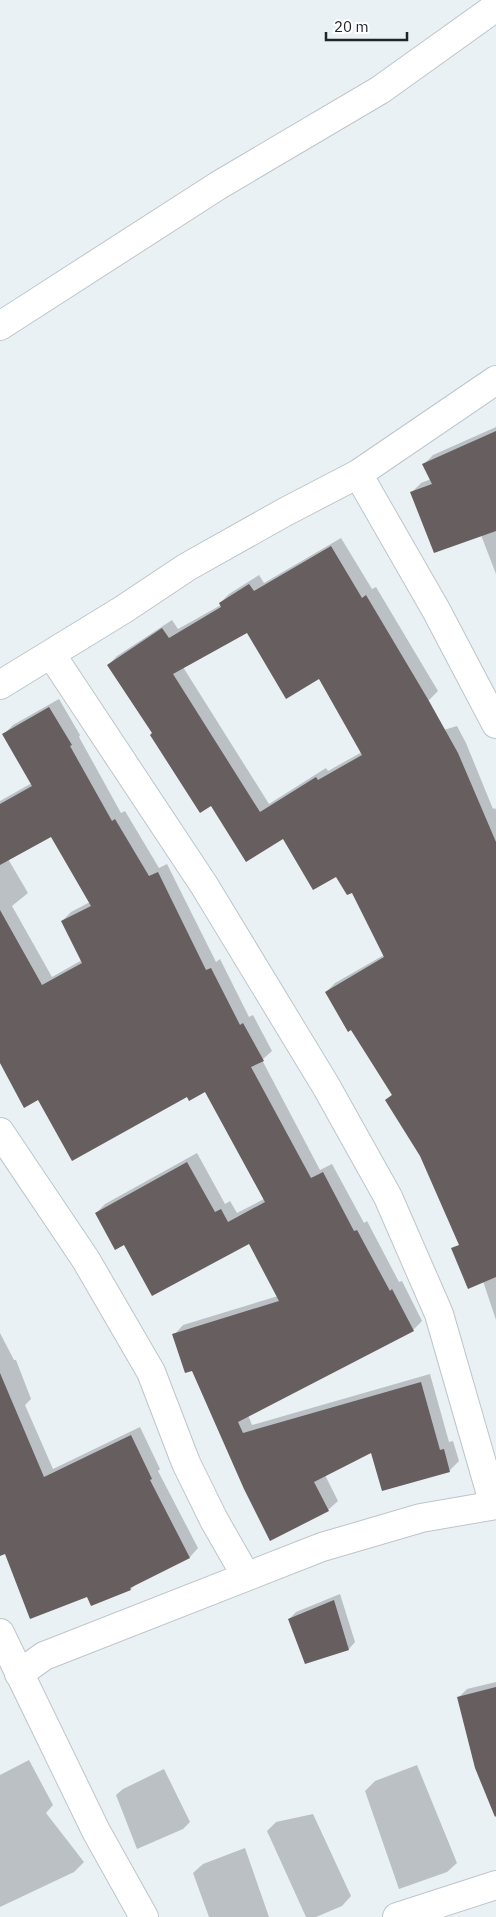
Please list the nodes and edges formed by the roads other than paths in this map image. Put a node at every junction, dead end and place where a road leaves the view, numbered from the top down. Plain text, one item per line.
1 (496, 7) edge
2 (0, 326) edge
3 (496, 380) edge
4 (358, 474) junction
5 (51, 654) junction
6 (0, 685) edge
7 (496, 724) edge
8 (0, 1132) edge
9 (495, 1505) edge
10 (246, 1576) junction
11 (0, 1633) edge
12 (19, 1674) junction
13 (496, 1884) edge
14 (144, 1917) edge
15 (397, 1917) edge

1 - 2 street
3 - 4 street
4 - 5 street
4 - 7 street
5 - 6 street
5 - 9 street
8 - 10 street
9 - 10 street
10 - 12 street
11 - 12 street
12 - 14 street
13 - 15 street

